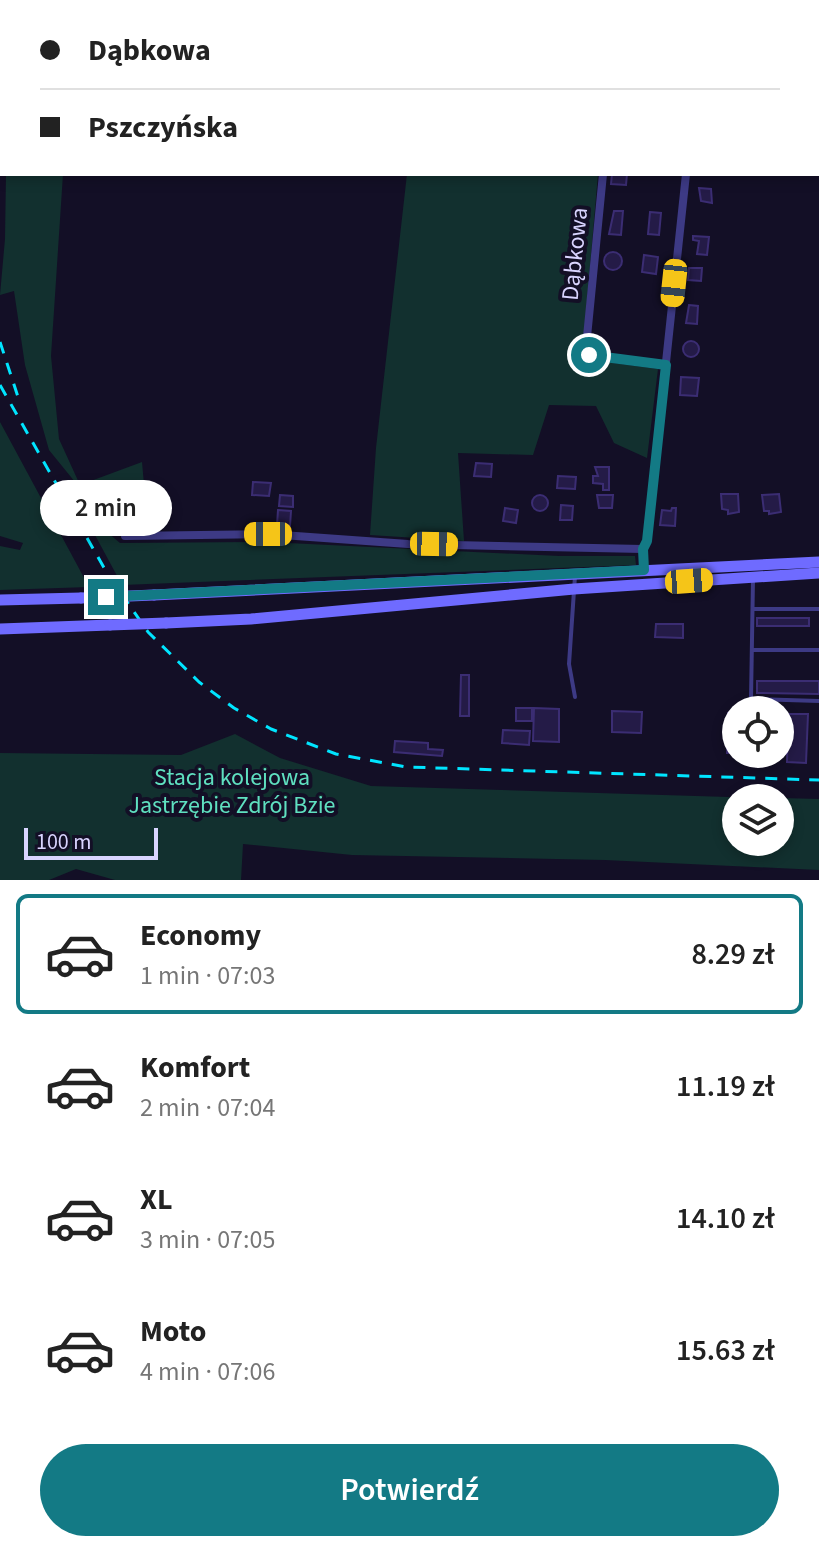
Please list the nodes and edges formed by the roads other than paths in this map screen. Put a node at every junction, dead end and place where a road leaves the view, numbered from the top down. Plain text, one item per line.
1 (603, 176) edge
2 (686, 176) edge
3 (666, 365) junction
4 (125, 536) dead end
5 (643, 549) junction
6 (819, 562) edge
7 (644, 570) junction
8 (819, 573) edge
9 (575, 574) junction
10 (754, 577) junction
11 (574, 589) junction
12 (0, 600) edge
13 (753, 609) junction
14 (819, 609) edge
15 (0, 629) edge
16 (752, 650) junction
17 (819, 650) edge
18 (575, 697) dead end
19 (819, 701) edge

1 - 3 street, Dąbkowa
2 - 3 street
3 - 5 street
4 - 5 street
5 - 7 street
6 - 7 main road
7 - 9 main road
8 - 10 main road
9 - 11 lane
9 - 12 main road, bridge
10 - 11 main road
10 - 13 lane
11 - 15 main road, bridge
11 - 18 lane
13 - 14 lane
13 - 16 lane
16 - 17 lane
16 - 19 lane

